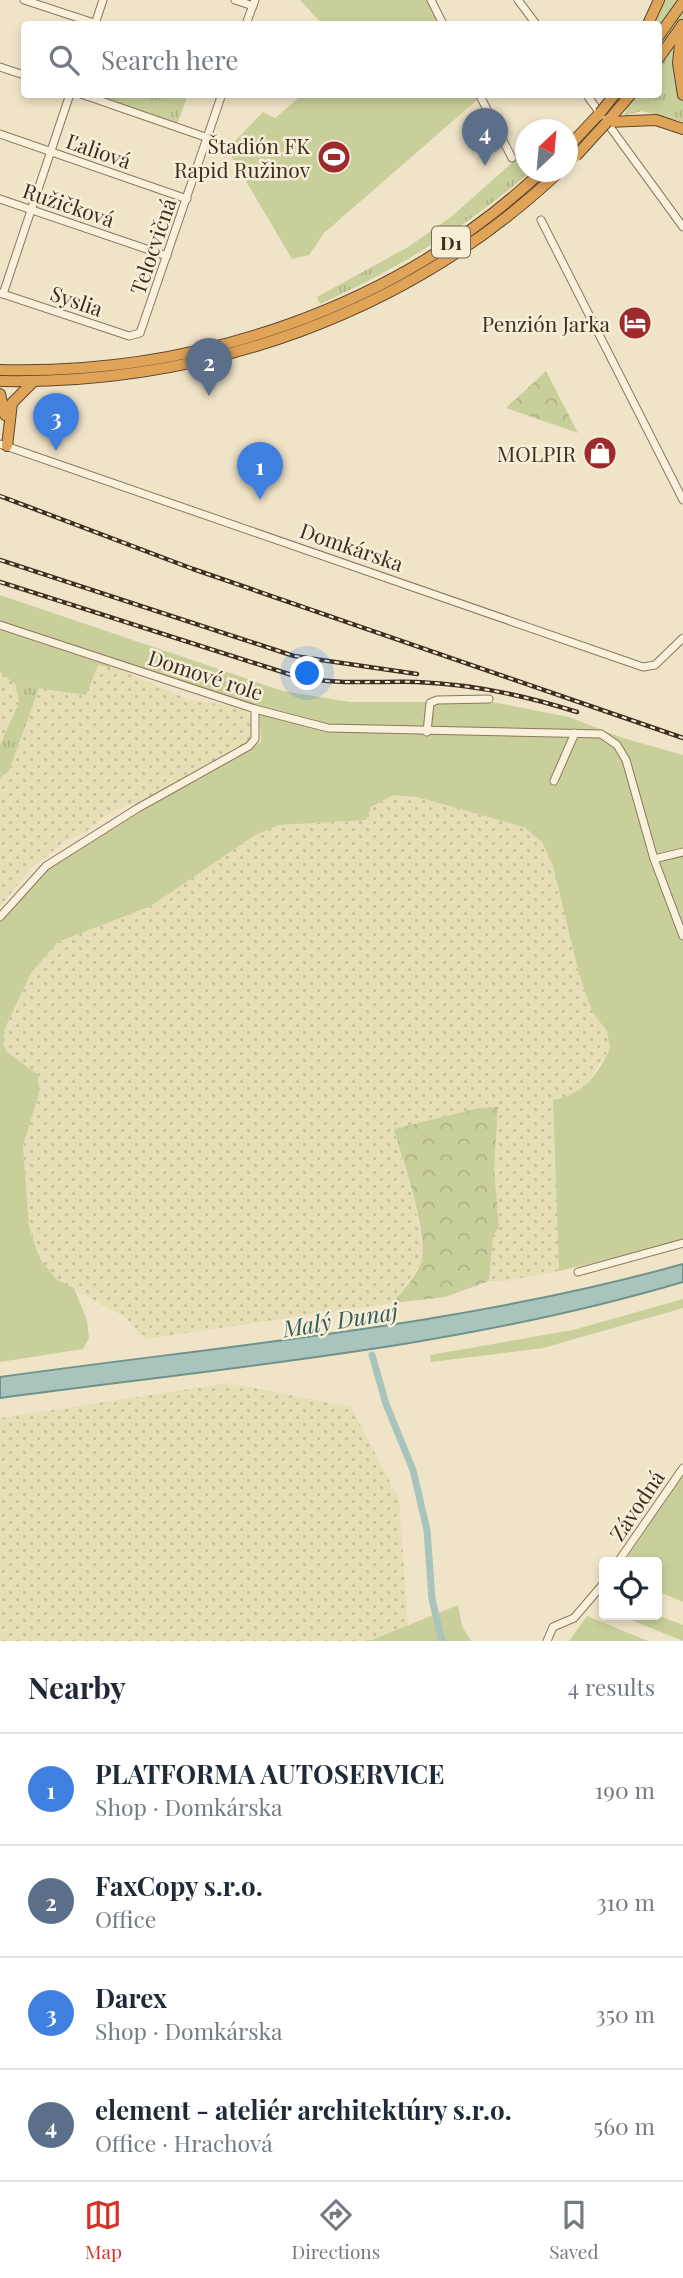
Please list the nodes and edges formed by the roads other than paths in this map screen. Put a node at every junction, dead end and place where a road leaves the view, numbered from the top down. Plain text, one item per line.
1 (24, 0) edge
2 (103, 0) edge
3 (235, 0) edge
4 (431, 0) edge
5 (518, 0) edge
6 (659, 0) edge
7 (683, 2) edge
8 (253, 3) edge
9 (87, 21) edge
10 (97, 21) edge
11 (247, 21) edge
12 (442, 21) edge
13 (534, 21) edge
14 (649, 21) edge
15 (683, 24) edge
16 (662, 33) edge
17 (662, 54) edge
18 (0, 67) edge
19 (21, 74) edge
20 (683, 95) edge
21 (70, 98) edge
22 (93, 98) edge
23 (221, 98) edge
24 (481, 98) edge
25 (589, 98) edge
26 (606, 98) edge
27 (612, 98) edge
28 (628, 98) edge
29 (600, 113) junction
30 (607, 122) junction
31 (683, 129) edge
32 (0, 134) edge
33 (578, 136) edge
34 (208, 138) junction
35 (51, 152) junction
36 (578, 153) edge
37 (512, 158) dead end
38 (529, 182) edge
39 (547, 182) edge
40 (0, 199) edge
41 (187, 199) junction
42 (31, 210) junction
43 (541, 220) dead end
44 (683, 227) edge
45 (167, 256) junction
46 (1, 293) edge
47 (142, 330) joint
48 (0, 370) edge
49 (0, 381) edge
50 (33, 382) junction
51 (0, 394) edge
52 (3, 445) edge
53 (683, 500) edge
54 (0, 625) edge
55 (683, 638) edge
56 (489, 699) dead end
57 (255, 709) junction
58 (427, 732) junction
59 (575, 733) junction
60 (554, 781) dead end
61 (683, 852) edge
62 (654, 859) junction
63 (0, 916) edge
64 (683, 936) edge
65 (683, 1243) edge
66 (578, 1272) dead end
67 (683, 1468) edge
68 (621, 1557) edge
69 (599, 1589) edge
70 (547, 1641) edge

1 - 9 street
2 - 10 street
3 - 8 street
4 - 12 street
5 - 13 street
6 - 14 highway
7 - 16 highway
8 - 11 street
15 - 17 highway
15 - 20 highway
18 - 19 street
21 - 35 street
22 - 34 street
23 - 34 street, Telocvičná
24 - 37 street
25 - 44 street
26 - 29 highway, bridge
27 - 29 highway, bridge
28 - 30 highway
29 - 33 highway
30 - 31 highway
30 - 36 highway, bridge
32 - 35 street, Ľaliová
34 - 41 street, Telocvičná
35 - 41 street, Ľaliová
35 - 42 street
38 - 48 highway, D1
39 - 50 highway, D1
40 - 42 street, Ružičková
41 - 45 street, Telocvičná
42 - 45 street, Ružičková
42 - 46 street
43 - 53 street
45 - 47 street, Telocvičná
46 - 47 street, Syslia
49 - 50 highway, D1
50 - 52 highway
51 - 52 highway
52 - 55 street, Domkárska
54 - 57 street, Domové role
56 - 58 street
57 - 58 street, Domové role
57 - 63 street
58 - 59 street, Domové role
59 - 60 street
59 - 62 street, Domové role
61 - 62 street
62 - 64 street, Domové role
65 - 66 street
67 - 68 street, Závodná
69 - 70 street

